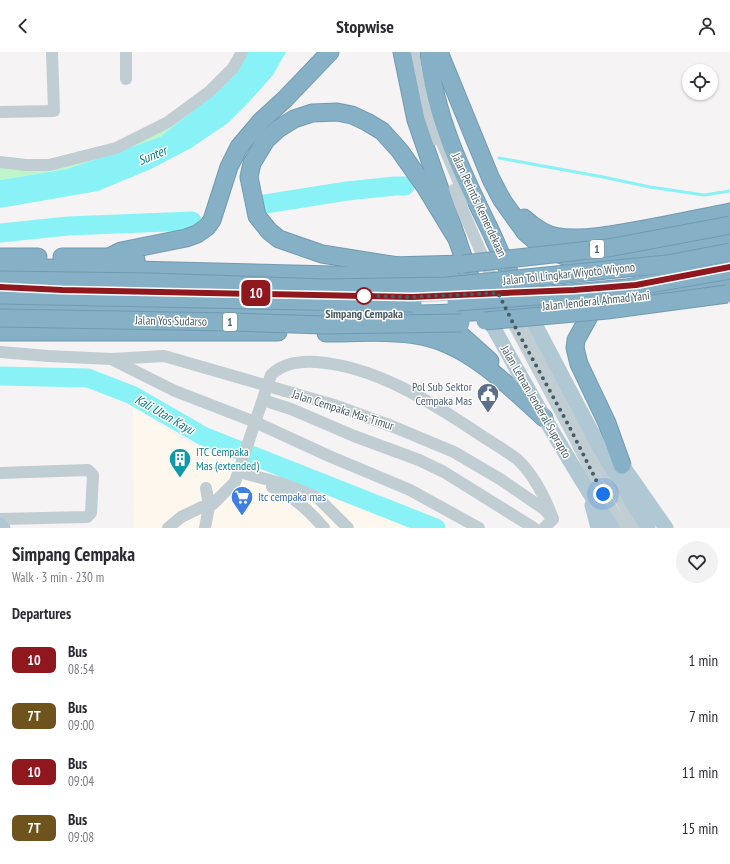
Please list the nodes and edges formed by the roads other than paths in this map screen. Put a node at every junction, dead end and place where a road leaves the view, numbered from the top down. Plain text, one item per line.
1 (52, 52) edge
2 (126, 52) edge
3 (242, 52) edge
4 (330, 52) edge
5 (402, 52) edge
6 (413, 52) edge
7 (422, 52) edge
8 (429, 52) edge
9 (439, 52) edge
10 (126, 80) dead end
11 (0, 112) edge
12 (0, 162) edge
13 (446, 174) junction
14 (502, 200) junction
15 (730, 212) edge
16 (730, 225) edge
17 (730, 241) edge
18 (730, 252) edge
19 (730, 256) edge
20 (0, 257) edge
21 (109, 257) junction
22 (588, 264) junction
23 (398, 266) junction
24 (730, 266) edge
25 (0, 270) edge
26 (730, 270) edge
27 (0, 277) edge
28 (58, 279) junction
29 (0, 280) edge
30 (730, 281) edge
31 (0, 287) edge
32 (499, 288) junction
33 (671, 292) junction
34 (730, 293) edge
35 (0, 295) edge
36 (645, 296) junction
37 (597, 302) junction
38 (704, 302) junction
39 (730, 302) edge
40 (0, 308) edge
41 (54, 309) junction
42 (419, 314) junction
43 (485, 317) junction
44 (0, 318) edge
45 (0, 332) edge
46 (0, 352) edge
47 (112, 360) junction
48 (268, 386) junction
49 (514, 391) junction
50 (263, 400) junction
51 (544, 418) junction
52 (255, 422) junction
53 (599, 446) junction
54 (454, 452) junction
55 (622, 465) junction
56 (444, 472) junction
57 (0, 473) edge
58 (238, 473) junction
59 (280, 486) junction
60 (206, 488) dead end
61 (588, 491) junction
62 (209, 506) junction
63 (0, 519) edge
64 (553, 519) junction
65 (0, 525) edge
66 (3, 528) edge
67 (168, 528) edge
68 (205, 528) edge
69 (324, 528) edge
70 (348, 528) edge
71 (479, 528) edge
72 (534, 528) edge
73 (544, 528) edge
74 (598, 528) edge
75 (612, 528) edge
76 (624, 528) edge
77 (637, 528) edge
78 (648, 528) edge
79 (666, 528) edge

1 - 11 street
2 - 10 street
3 - 12 street
4 - 21 highway
5 - 13 highway, Jalan Perintis Kemerdekaan
6 - 13 street
7 - 13 street
8 - 13 highway, Jalan Perintis Kemerdekaan
9 - 14 highway
13 - 23 highway
13 - 32 highway, Jalan Perintis Kemerdekaan
13 - 32 highway
14 - 15 highway
14 - 22 highway
16 - 32 highway, Jalan Jenderal Ahmad Yani / 1, bridge
17 - 22 highway, Jalan Jenderal Ahmad Yani / 1
18 - 29 highway, Jalan Tol Lingkar Wiyoto Wiyono, bridge
19 - 32 street
20 - 21 highway, 1
21 - 23 highway, 1
22 - 32 highway, Jalan Jenderal Ahmad Yani / 1
23 - 32 highway, 1
24 - 32 street
25 - 28 highway, 1
26 - 35 highway, Jalan Tol Lingkar Wiyoto Wiyono, bridge
27 - 28 street
28 - 31 street
28 - 32 highway, 1
28 - 32 street
28 - 41 highway
30 - 33 highway, Jalan Jenderal Ahmad Yani / 1
32 - 37 highway, Jalan Jenderal Ahmad Yani / 1
32 - 43 highway, Jalan Jenderal Ahmad Yani / 1
32 - 53 main road
32 - 76 street
32 - 77 street
33 - 36 highway, Jalan Jenderal Ahmad Yani / 1
33 - 38 highway
34 - 43 highway, Jalan Jenderal Ahmad Yani / 1, bridge
36 - 37 highway, Jalan Jenderal Ahmad Yani / 1
36 - 38 highway
37 - 55 highway
38 - 39 highway
40 - 41 highway, Jalan Yos Sudarso / 1
41 - 42 highway, Jalan Yos Sudarso / 1
42 - 43 highway, Jalan Yos Sudarso / 1
42 - 49 highway
43 - 44 highway, Jalan Yos Sudarso / 1, bridge
43 - 51 main road, Jalan Letnan Jenderal Suprapto
45 - 49 highway
46 - 47 street, Jalan Cempaka Mas Timur
47 - 48 street, Jalan Cempaka Mas Timur
47 - 52 street, Jalan Cempaka Mas Timur
48 - 50 street
48 - 54 street, Jalan Cempaka Mas Timur
48 - 64 street
49 - 51 highway
50 - 52 street
50 - 56 street
51 - 61 main road, Jalan Letnan Jenderal Suprapto
52 - 58 street
52 - 71 street, Jalan Cempaka Mas Timur
53 - 55 main road
53 - 78 main road
54 - 56 street
54 - 64 street, Jalan Cempaka Mas Timur
55 - 79 main road
56 - 72 street
57 - 63 street
58 - 59 street
58 - 62 street
59 - 69 street
59 - 70 street
60 - 62 street
61 - 74 main road, Jalan Letnan Jenderal Suprapto
61 - 75 main road, Jalan Letnan Jenderal Suprapto
62 - 67 street
62 - 68 street
64 - 73 street
65 - 66 main road

